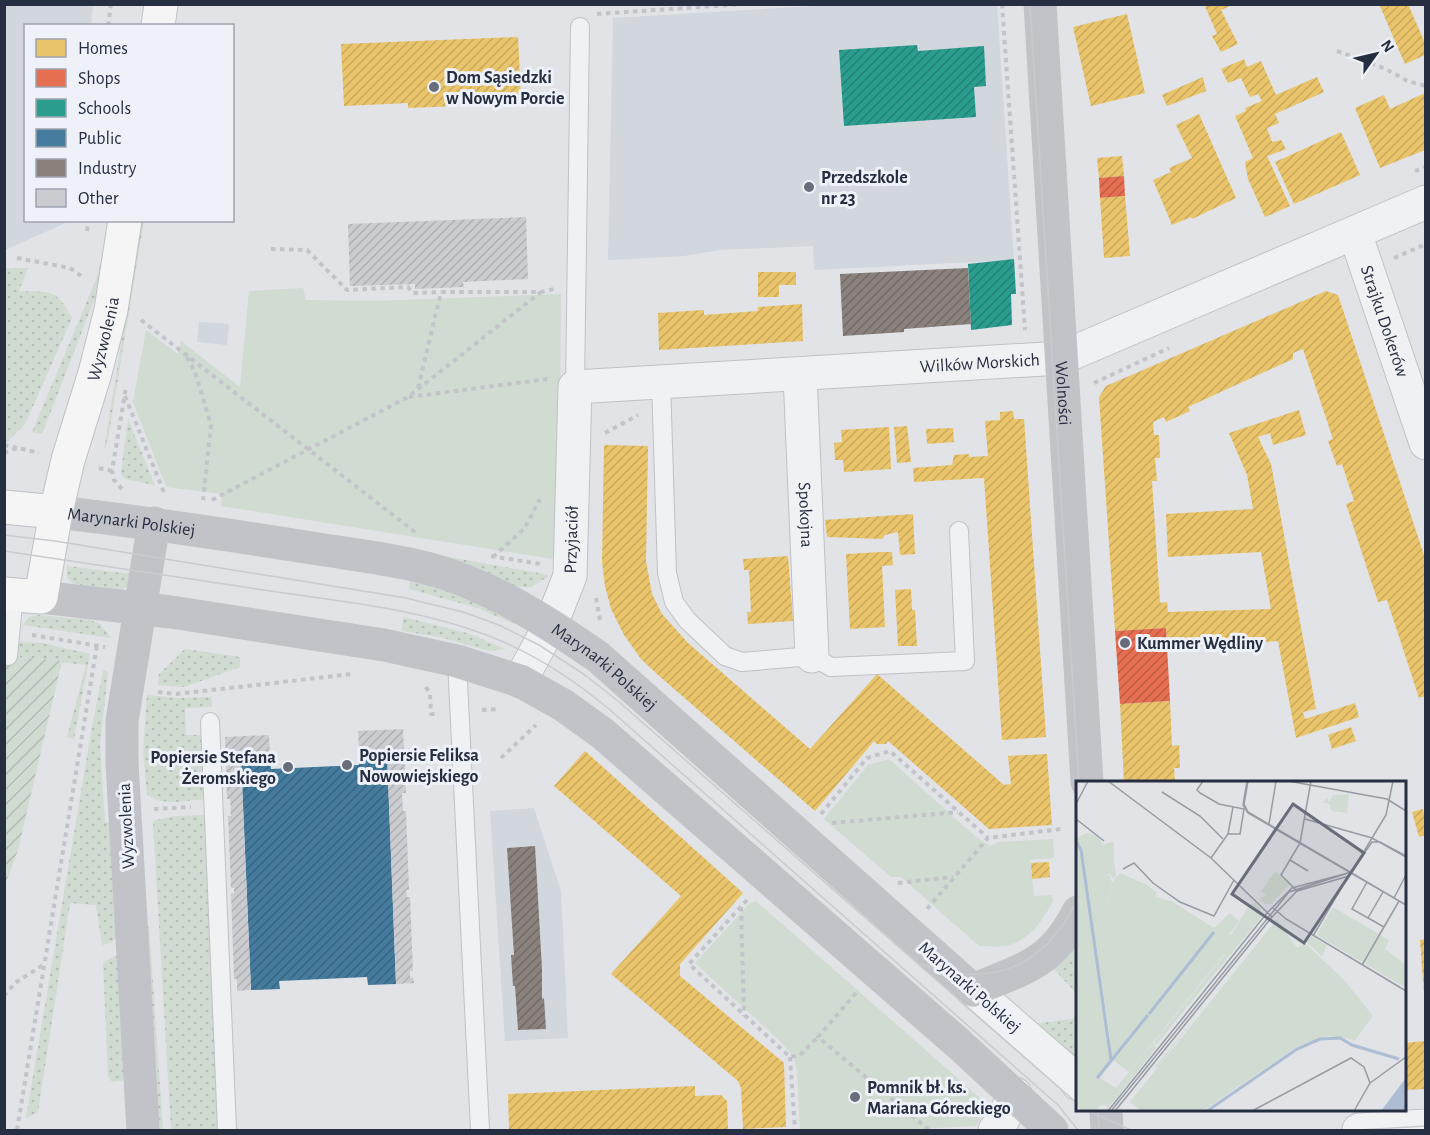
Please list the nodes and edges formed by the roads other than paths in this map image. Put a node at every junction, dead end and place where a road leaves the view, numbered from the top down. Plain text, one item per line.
1 (161, 4) edge
2 (1040, 4) edge
3 (158, 24) edge
4 (580, 27) dead end
5 (1425, 201) edge
6 (125, 222) edge
7 (1355, 233) junction
8 (1061, 358) junction
9 (800, 374) junction
10 (565, 382) junction
11 (661, 382) junction
12 (1425, 442) edge
13 (4, 507) edge
14 (160, 511) junction
15 (56, 512) junction
16 (959, 531) dead end
17 (20, 595) edge
18 (140, 608) junction
19 (551, 624) junction
20 (8, 656) dead end
21 (812, 656) junction
22 (457, 661) junction
23 (514, 695) junction
24 (210, 722) dead end
25 (1087, 781) edge
26 (1076, 914) edge
27 (974, 990) junction
28 (1076, 1082) edge
29 (1015, 1094) junction
30 (1093, 1111) edge
31 (1106, 1111) edge
32 (1425, 1126) edge
33 (143, 1131) edge
34 (227, 1131) edge
35 (480, 1131) edge
36 (995, 1131) edge
37 (1052, 1131) edge
38 (1105, 1131) edge
39 (1359, 1131) edge

1 - 3 main road
2 - 8 street, Wolności
4 - 10 lane
5 - 7 street, Wilków Morskich
6 - 15 main road, Wyzwolenia
7 - 8 street, Wilków Morskich
7 - 12 street, Strajku Dokerów
8 - 9 street, Wilków Morskich
8 - 25 street, Wolności
9 - 11 street, Wilków Morskich
9 - 21 street, Spokojna
10 - 11 street, Wilków Morskich
10 - 19 street, Przyjaciół
11 - 21 lane
13 - 15 main road, Marynarki Polskiej
14 - 15 street, Marynarki Polskiej
14 - 18 street, Wyzwolenia
14 - 19 street, Marynarki Polskiej
15 - 17 main road, Wyzwolenia
16 - 21 lane
17 - 18 street
17 - 20 lane
18 - 22 street
18 - 33 street, Wyzwolenia
19 - 23 street, Przyjaciół
19 - 27 street, Marynarki Polskiej
22 - 23 street
22 - 35 lane
23 - 29 street
24 - 34 lane
26 - 27 street
27 - 28 street, Marynarki Polskiej
29 - 36 street
29 - 37 street
30 - 38 street
31 - 38 street
32 - 39 street

